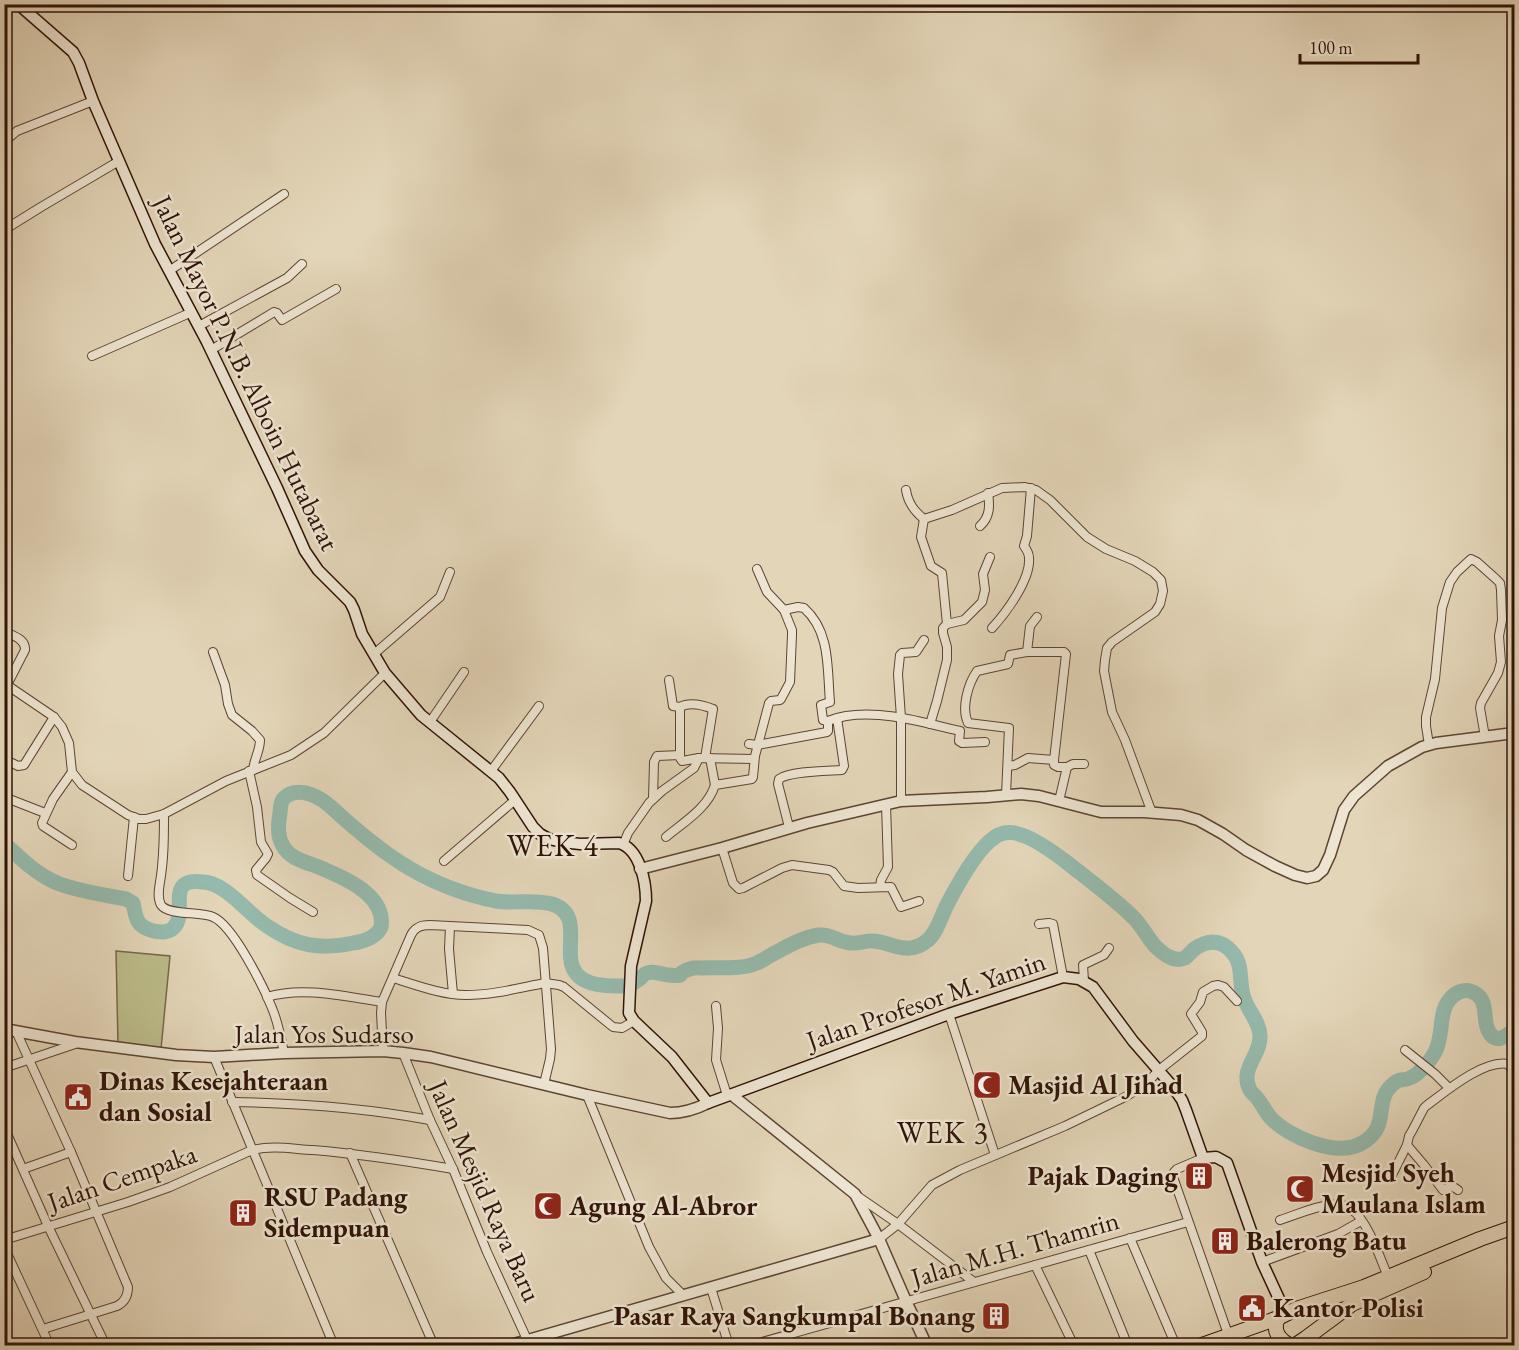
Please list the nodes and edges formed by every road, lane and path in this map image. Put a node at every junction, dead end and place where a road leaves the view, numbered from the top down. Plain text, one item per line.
1 (18, 4) edge
2 (93, 101) junction
3 (4, 142) edge
4 (119, 161) junction
5 (284, 194) dead end
6 (4, 230) edge
7 (302, 264) dead end
8 (168, 271) junction
9 (336, 289) dead end
10 (192, 312) junction
11 (199, 326) junction
12 (211, 350) junction
13 (92, 356) dead end
14 (1031, 488) junction
15 (906, 490) dead end
16 (988, 493) junction
17 (924, 519) junction
18 (980, 526) dead end
19 (990, 557) dead end
20 (758, 568) dead end
21 (450, 572) dead end
22 (784, 610) junction
23 (1037, 617) dead end
24 (947, 624) junction
25 (992, 628) dead end
26 (4, 631) edge
27 (924, 640) dead end
28 (213, 652) dead end
29 (1027, 652) junction
30 (374, 654) junction
31 (464, 672) dead end
32 (385, 673) junction
33 (669, 680) dead end
34 (6, 684) edge
35 (539, 706) dead end
36 (680, 707) junction
37 (54, 717) junction
38 (837, 718) junction
39 (901, 718) junction
40 (828, 721) junction
41 (430, 722) junction
42 (930, 724) junction
43 (1515, 733) edge
44 (1485, 736) junction
45 (985, 742) dead end
46 (753, 744) junction
47 (1429, 745) junction
48 (680, 754) junction
49 (705, 758) junction
50 (4, 759) edge
51 (754, 759) junction
52 (1054, 760) junction
53 (1084, 764) dead end
54 (1008, 766) junction
55 (1067, 767) junction
56 (251, 770) junction
57 (491, 771) junction
58 (72, 772) junction
59 (716, 784) junction
60 (1006, 795) junction
61 (4, 796) edge
62 (653, 799) junction
63 (515, 800) junction
64 (901, 801) junction
65 (1059, 801) junction
66 (886, 804) junction
67 (45, 813) junction
68 (1152, 813) junction
69 (164, 814) junction
70 (134, 817) junction
71 (789, 828) junction
72 (666, 837) dead end
73 (623, 844) junction
74 (72, 845) dead end
75 (722, 848) junction
76 (444, 861) dead end
77 (640, 869) junction
78 (128, 876) dead end
79 (880, 887) junction
80 (919, 901) dead end
81 (313, 912) dead end
82 (1039, 924) dead end
83 (450, 927) junction
84 (1109, 948) dead end
85 (1063, 977) junction
86 (393, 978) junction
87 (1084, 981) junction
88 (545, 983) junction
89 (453, 994) junction
90 (267, 997) junction
91 (1237, 1001) dead end
92 (382, 1002) junction
93 (716, 1006) dead end
94 (949, 1014) junction
95 (634, 1021) junction
96 (4, 1029) edge
97 (16, 1031) junction
98 (80, 1042) junction
99 (1405, 1050) dead end
100 (383, 1051) junction
101 (284, 1053) junction
102 (403, 1053) junction
103 (214, 1057) junction
104 (29, 1060) junction
105 (4, 1068) edge
106 (1159, 1070) junction
107 (1515, 1073) edge
108 (544, 1084) junction
109 (1449, 1088) junction
110 (587, 1095) junction
111 (732, 1095) junction
112 (232, 1102) junction
113 (708, 1103) junction
114 (430, 1120) junction
115 (4, 1127) edge
116 (1407, 1145) junction
117 (252, 1150) junction
118 (71, 1152) junction
119 (350, 1153) junction
120 (995, 1155) junction
121 (1203, 1158) junction
122 (23, 1169) junction
123 (453, 1169) junction
124 (1391, 1177) dead end
125 (1458, 1190) dead end
126 (855, 1194) junction
127 (96, 1212) junction
128 (1280, 1220) dead end
129 (1361, 1221) junction
130 (1188, 1222) junction
131 (898, 1224) junction
132 (48, 1226) junction
133 (1515, 1227) edge
134 (1515, 1236) edge
135 (1130, 1238) junction
136 (879, 1239) junction
137 (4, 1240) edge
138 (4, 1248) edge
139 (1089, 1250) junction
140 (1262, 1262) junction
141 (1035, 1265) junction
142 (1388, 1277) junction
143 (974, 1282) junction
144 (711, 1288) junction
145 (683, 1295) junction
146 (906, 1301) junction
147 (91, 1314) junction
148 (1287, 1314) junction
149 (43, 1329) junction
150 (1228, 1334) junction
151 (529, 1343) edge
152 (1299, 1343) edge
153 (50, 1346) edge
154 (106, 1346) edge
155 (334, 1346) edge
156 (434, 1346) edge
157 (507, 1346) edge
158 (729, 1346) edge
159 (748, 1346) edge
160 (927, 1346) edge
161 (1074, 1346) edge
162 (1128, 1346) edge
163 (1176, 1346) edge
164 (1198, 1346) edge

1 - 2 street, Jalan Mayor P.N.B. Alboin Hutabarat
2 - 3 street
2 - 4 street, Jalan Mayor P.N.B. Alboin Hutabarat
4 - 6 street
4 - 8 street, Jalan Mayor P.N.B. Alboin Hutabarat
5 - 8 street
7 - 11 street
8 - 10 street, Jalan Mayor P.N.B. Alboin Hutabarat
9 - 12 street
10 - 11 street, Jalan Mayor P.N.B. Alboin Hutabarat
10 - 13 street
11 - 12 street, Jalan Mayor P.N.B. Alboin Hutabarat
12 - 30 street, Jalan Mayor P.N.B. Alboin Hutabarat
14 - 16 street
14 - 25 street
14 - 68 street
15 - 17 street
16 - 17 street
16 - 18 street
17 - 24 street
19 - 24 street
20 - 22 street
21 - 30 street
22 - 40 street
22 - 46 street
23 - 29 street
24 - 42 street
26 - 34 street
27 - 39 street
28 - 56 street
29 - 52 street
29 - 54 street
30 - 32 street, Jalan Mayor P.N.B. Alboin Hutabarat
31 - 41 street
32 - 41 street, Jalan Mayor P.N.B. Alboin Hutabarat
32 - 56 street
33 - 36 street
34 - 37 street
35 - 57 street
36 - 48 street
36 - 49 street
37 - 50 street
37 - 58 street
38 - 39 street
38 - 40 street
38 - 71 street
39 - 42 street
39 - 64 street
40 - 46 street
41 - 57 street, Jalan Mayor P.N.B. Alboin Hutabarat
42 - 45 street
43 - 44 street
44 - 47 street
44 - 47 street
46 - 51 street
47 - 68 street
48 - 49 street
48 - 62 street
49 - 51 street
49 - 59 street
49 - 62 street
51 - 59 street
52 - 54 street
52 - 55 street
53 - 55 street
54 - 60 street
55 - 65 street
56 - 69 street
56 - 81 street
57 - 63 street, Jalan Mayor P.N.B. Alboin Hutabarat
58 - 67 street
58 - 70 street
59 - 72 street
60 - 64 street
60 - 65 street
61 - 67 street
62 - 73 street
63 - 73 street, Jalan Mayor P.N.B. Alboin Hutabarat
63 - 76 street
64 - 66 street
65 - 68 street
66 - 71 street
66 - 79 street
67 - 74 street
69 - 70 street
69 - 90 street
70 - 78 street
71 - 75 street
73 - 77 street
75 - 77 street
75 - 79 street
77 - 95 street
79 - 80 street
82 - 85 street
83 - 86 street
83 - 88 street
83 - 89 street
84 - 87 street
85 - 87 street, Jalan Profesor M. Yamin
85 - 94 street, Jalan Profesor M. Yamin
86 - 89 street
86 - 92 street
87 - 106 street, Jalan Profesor M. Yamin
88 - 89 street
88 - 95 street
88 - 108 street
90 - 92 street
90 - 101 street
91 - 106 street
92 - 100 street
93 - 111 street
94 - 111 street, Jalan Profesor M. Yamin
94 - 120 street
95 - 113 street
96 - 97 street, Jalan Yos Sudarso
97 - 98 street, Jalan Yos Sudarso
97 - 104 street
98 - 103 street, Jalan Yos Sudarso
98 - 104 street
99 - 109 street
100 - 101 street, Jalan Yos Sudarso
100 - 102 street, Jalan Yos Sudarso
101 - 103 street, Jalan Yos Sudarso
102 - 108 street, Jalan Yos Sudarso
102 - 114 street, Jalan Mesjid Raya Baru
103 - 112 street
104 - 105 street
104 - 118 street
106 - 120 street
106 - 121 street, Jalan Profesor M. Yamin
107 - 109 street
108 - 110 street, Jalan Yos Sudarso
109 - 116 street
110 - 113 street, Jalan Yos Sudarso
110 - 145 street
111 - 113 street, Jalan Profesor M. Yamin
111 - 126 street
112 - 114 street
112 - 117 street
114 - 123 street, Jalan Mesjid Raya Baru
115 - 122 street
116 - 124 street
116 - 125 street
117 - 119 street
117 - 127 street, Jalan Cempaka
117 - 155 street
118 - 122 street
118 - 127 street
119 - 123 street
119 - 156 street
120 - 131 street
121 - 130 street
121 - 140 street
122 - 132 street
123 - 151 street, Jalan Mesjid Raya Baru
126 - 131 street
126 - 136 street
127 - 132 street, Jalan Cempaka
127 - 147 street
128 - 129 street
129 - 140 street
129 - 142 street
130 - 135 street, Jalan M.H. Thamrin
130 - 150 street
131 - 136 street
131 - 143 street
132 - 137 street, Jalan Cempaka
132 - 147 street
133 - 142 highway
134 - 152 highway
135 - 139 street, Jalan M.H. Thamrin
135 - 163 street
136 - 144 street
136 - 146 street
138 - 149 street
139 - 141 street, Jalan M.H. Thamrin
139 - 162 street
140 - 148 street
141 - 143 street, Jalan M.H. Thamrin
141 - 161 street
142 - 148 highway
143 - 146 street, Jalan M.H. Thamrin
144 - 145 street
144 - 158 street
145 - 151 street
146 - 159 street, Jalan M.H. Thamrin
146 - 160 street
147 - 149 street
147 - 154 street
148 - 150 highway
148 - 152 highway
148 - 152 highway
149 - 153 street
150 - 164 highway
151 - 157 street

